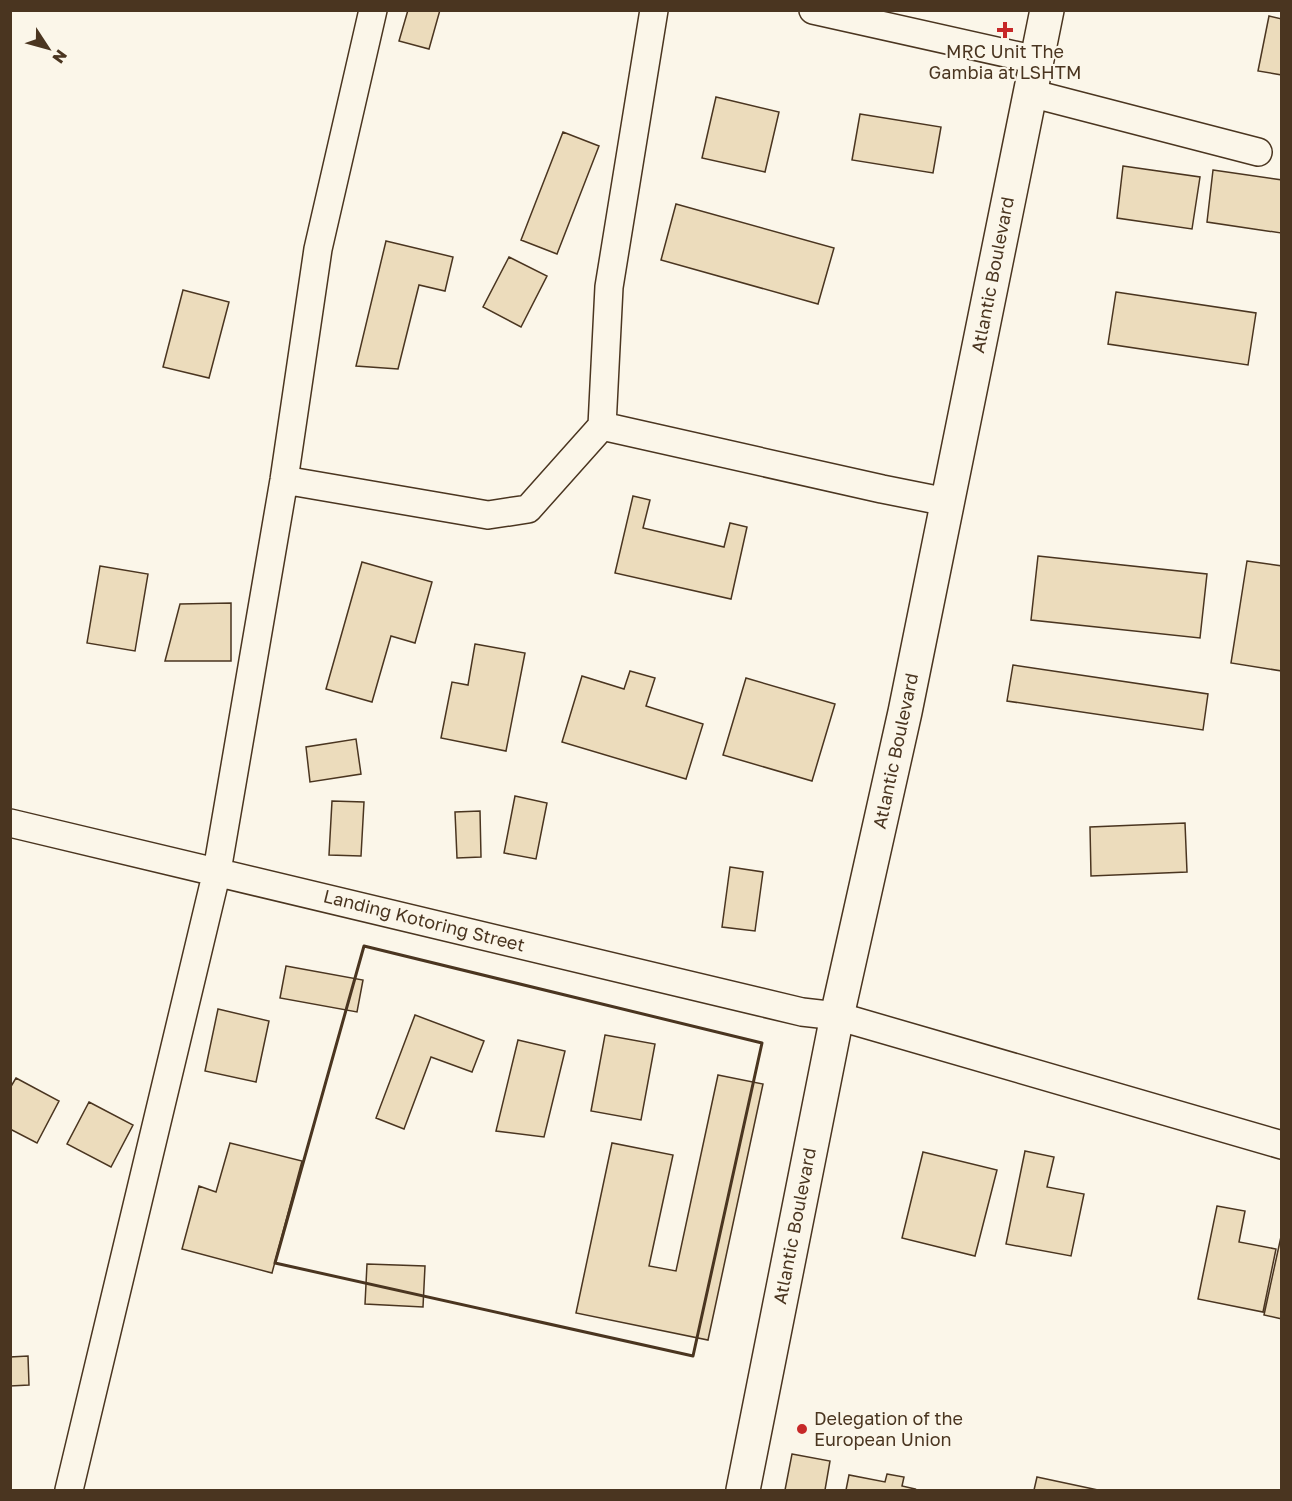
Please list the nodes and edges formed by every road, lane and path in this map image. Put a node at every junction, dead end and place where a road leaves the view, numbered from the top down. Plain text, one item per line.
1 (373, 10) edge
2 (654, 10) edge
3 (813, 10) edge
4 (1047, 10) edge
5 (1037, 60) junction
6 (1030, 93) junction
7 (1258, 152) dead end
8 (603, 426) junction
9 (284, 480) junction
10 (947, 502) junction
11 (10, 823) edge
12 (217, 871) junction
13 (837, 1016) junction
14 (1281, 1145) edge
15 (69, 1491) edge
16 (743, 1491) edge

1 - 9 street
2 - 8 street
3 - 5 street
4 - 5 street, Atlantic Boulevard
5 - 6 street, Atlantic Boulevard
6 - 7 street
6 - 10 street, Atlantic Boulevard
8 - 9 street
8 - 10 street
9 - 12 street
10 - 13 street, Atlantic Boulevard
11 - 12 street, Landing Kotoring Street
12 - 13 street, Landing Kotoring Street
12 - 15 street
13 - 14 street, Landing Kotoring Street
13 - 16 street, Atlantic Boulevard

